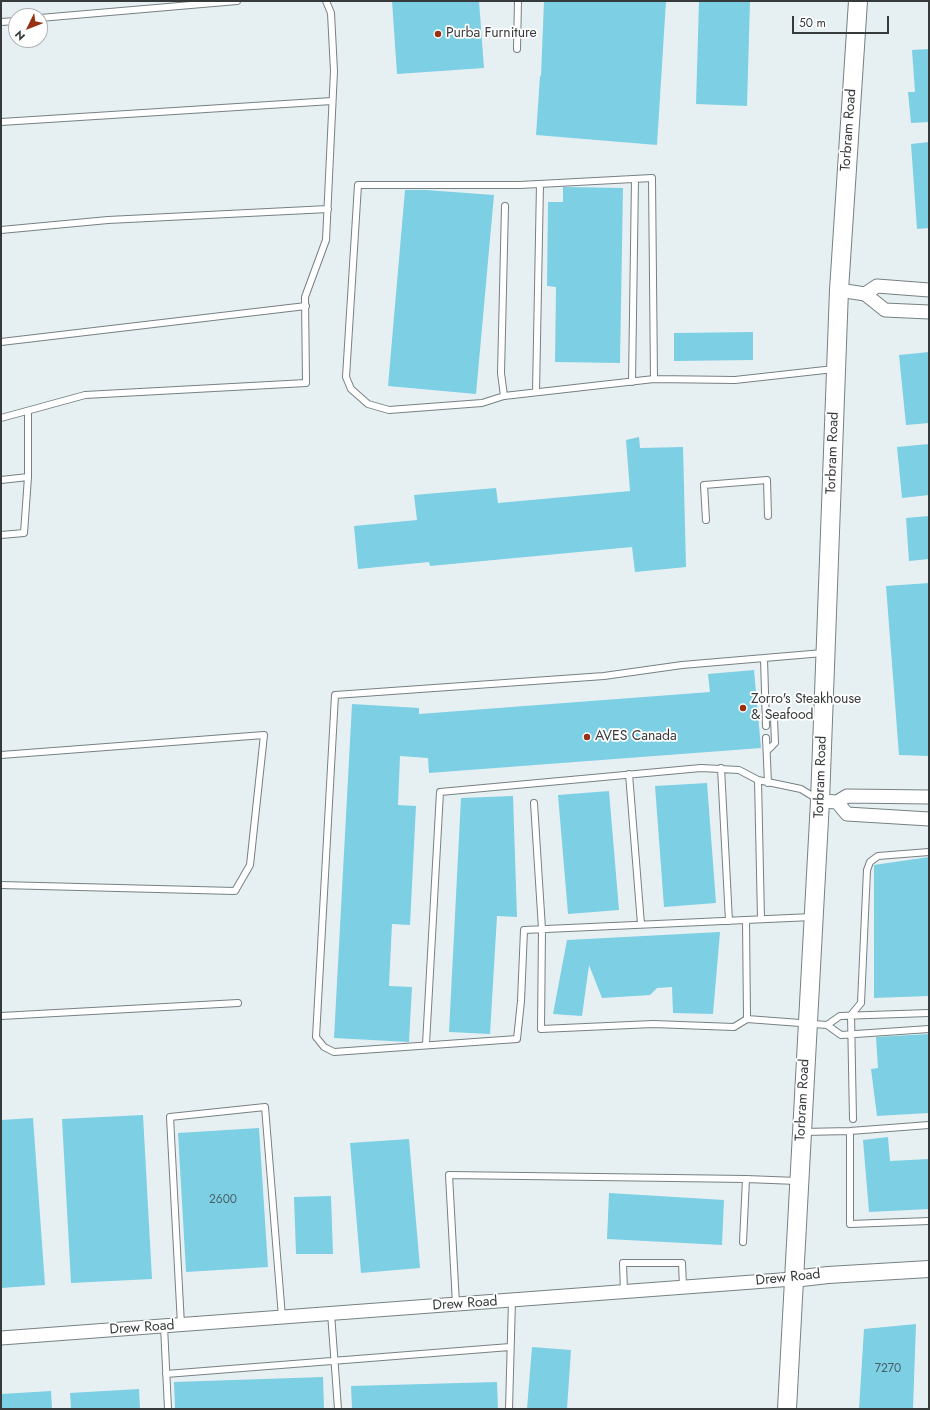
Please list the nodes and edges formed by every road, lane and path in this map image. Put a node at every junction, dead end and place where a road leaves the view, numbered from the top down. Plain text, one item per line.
1 (237, 1) edge
2 (326, 1) edge
3 (518, 1) edge
4 (858, 1) edge
5 (48, 17) edge
6 (517, 50) dead end
7 (332, 101) junction
8 (1, 122) edge
9 (635, 179) junction
10 (540, 184) junction
11 (505, 206) dead end
12 (328, 209) junction
13 (1, 230) edge
14 (839, 290) junction
15 (929, 290) edge
16 (865, 294) junction
17 (306, 306) junction
18 (929, 312) edge
19 (1, 342) edge
20 (836, 369) junction
21 (654, 379) junction
22 (632, 382) junction
23 (536, 392) junction
24 (504, 396) junction
25 (28, 411) junction
26 (1, 418) edge
27 (28, 477) junction
28 (1, 480) edge
29 (768, 516) dead end
30 (706, 520) dead end
31 (1, 535) edge
32 (826, 652) junction
33 (764, 658) junction
34 (766, 712) junction
35 (766, 726) dead end
36 (766, 738) dead end
37 (767, 751) junction
38 (1, 755) edge
39 (721, 768) junction
40 (630, 774) junction
41 (758, 780) junction
42 (768, 783) junction
43 (929, 797) edge
44 (828, 802) junction
45 (534, 803) dead end
46 (929, 819) edge
47 (929, 852) edge
48 (1, 885) edge
49 (814, 917) junction
50 (761, 919) junction
51 (746, 920) junction
52 (729, 921) junction
53 (641, 924) junction
54 (542, 929) junction
55 (238, 1003) dead end
56 (929, 1013) edge
57 (851, 1015) junction
58 (1, 1016) edge
59 (747, 1019) junction
60 (807, 1024) junction
61 (827, 1025) junction
62 (929, 1029) edge
63 (851, 1035) junction
64 (426, 1044) junction
65 (853, 1119) dead end
66 (929, 1125) edge
67 (850, 1131) junction
68 (802, 1132) junction
69 (746, 1179) junction
70 (799, 1181) junction
71 (929, 1221) edge
72 (744, 1242) dead end
73 (929, 1268) edge
74 (793, 1279) junction
75 (683, 1287) junction
76 (624, 1292) junction
77 (512, 1300) junction
78 (456, 1304) junction
79 (331, 1314) junction
80 (282, 1317) junction
81 (181, 1325) junction
82 (164, 1326) junction
83 (1, 1338) edge
84 (510, 1347) junction
85 (335, 1361) junction
86 (166, 1374) junction
87 (168, 1409) edge
88 (338, 1409) edge
89 (508, 1409) edge
90 (787, 1409) edge

1 - 5 lane
2 - 7 lane
3 - 6 lane
4 - 14 main road, Torbram Road
7 - 8 lane
7 - 12 lane
9 - 10 lane
9 - 21 lane
9 - 22 lane
10 - 23 lane
10 - 24 lane
11 - 24 lane
12 - 13 lane
12 - 17 lane
14 - 16 street
14 - 20 main road, Torbram Road
15 - 16 street
16 - 18 street
17 - 19 lane
17 - 25 lane
20 - 21 lane
20 - 32 main road, Torbram Road
21 - 22 lane
22 - 23 lane
23 - 24 lane
25 - 26 lane
25 - 27 lane
27 - 28 lane
27 - 31 lane
29 - 30 lane
32 - 33 lane
32 - 44 main road, Torbram Road
33 - 34 lane
33 - 64 lane
34 - 35 lane
34 - 37 lane
36 - 37 lane
37 - 42 lane
38 - 48 lane
39 - 40 lane
39 - 41 lane
39 - 52 lane
40 - 53 lane
40 - 64 lane
41 - 42 lane
41 - 50 lane
42 - 44 lane
43 - 44 street
44 - 46 street
44 - 49 main road, Torbram Road
45 - 54 lane
47 - 57 lane
49 - 50 lane
49 - 60 main road, Torbram Road
50 - 51 lane
51 - 52 lane
51 - 59 lane
52 - 53 lane
53 - 54 lane
54 - 59 lane
54 - 64 lane
55 - 58 lane
56 - 57 lane
57 - 61 lane
57 - 63 lane
59 - 60 lane
60 - 61 lane
60 - 68 main road, Torbram Road
61 - 63 lane
62 - 63 lane
63 - 65 lane
66 - 67 lane
67 - 68 lane
67 - 71 lane
68 - 70 main road, Torbram Road
69 - 70 lane
69 - 72 lane
69 - 78 lane
70 - 74 main road, Torbram Road
73 - 74 street, Drew Road
74 - 75 street, Drew Road
74 - 90 main road, Torbram Road
75 - 76 street, Drew Road
75 - 76 lane
76 - 77 street, Drew Road
77 - 78 street, Drew Road
77 - 84 lane
78 - 79 street, Drew Road
79 - 80 street, Drew Road
79 - 85 lane
80 - 81 street, Drew Road
80 - 81 lane
81 - 82 street, Drew Road
82 - 83 street, Drew Road
82 - 86 lane
84 - 85 lane
84 - 89 lane
85 - 86 lane
85 - 88 lane
86 - 87 lane

